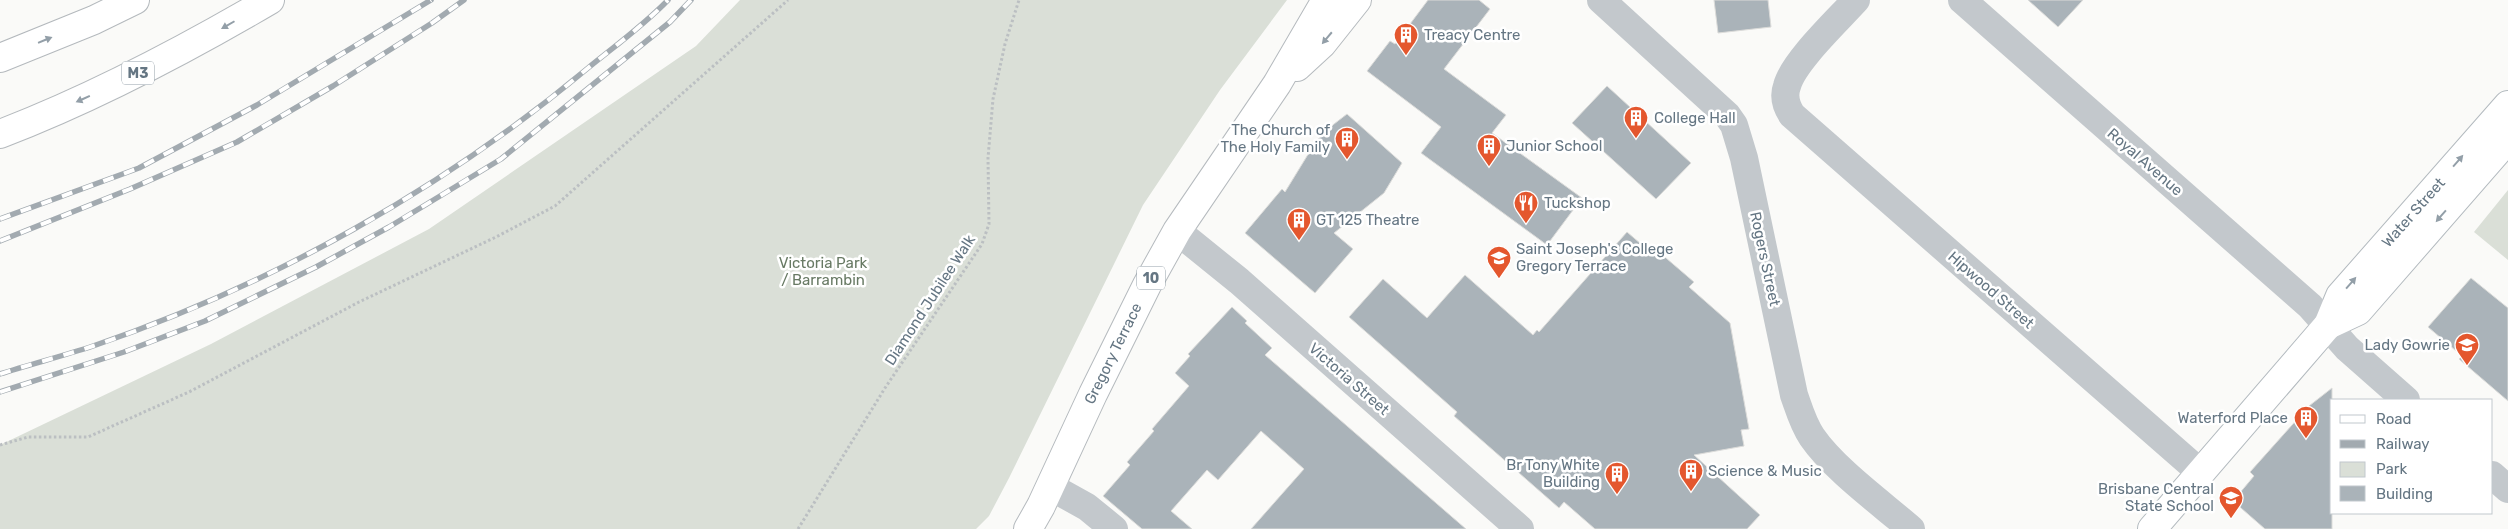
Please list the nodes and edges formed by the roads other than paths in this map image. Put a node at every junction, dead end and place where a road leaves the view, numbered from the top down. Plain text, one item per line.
1 (135, 0) edge
2 (270, 0) edge
3 (1326, 0) edge
4 (1357, 0) edge
5 (1601, 0) edge
6 (1856, 0) edge
7 (1962, 0) edge
8 (0, 58) edge
9 (1277, 84) junction
10 (2508, 104) edge
11 (0, 134) edge
12 (2508, 140) edge
13 (1177, 231) junction
14 (2328, 325) junction
15 (2405, 399) edge
16 (2201, 473) junction
17 (2493, 476) edge
18 (1051, 486) junction
19 (2508, 489) edge
20 (1028, 529) edge
21 (1114, 529) edge
22 (1520, 529) edge
23 (1912, 529) edge
24 (2152, 529) edge

8 -> 1 main road
2 -> 11 main road, M3
3 - 9 main road, Gregory Terrace / 10
4 -> 9 main road, Gregory Terrace / 10
5 - 23 street, Rogers Street
6 - 16 street, Hipwood Street
7 - 14 street, Royal Avenue
9 - 13 main road, Gregory Terrace / 10
14 -> 10 main road, Water Street
12 -> 14 main road, Water Street
13 - 18 main road, Gregory Terrace / 10
13 - 22 street, Victoria Street
14 - 15 street, Royal Avenue
14 - 16 main road, Water Street
16 - 24 main road, Water Street
17 - 19 street
18 - 20 main road, Gregory Terrace / 10
18 - 21 street

